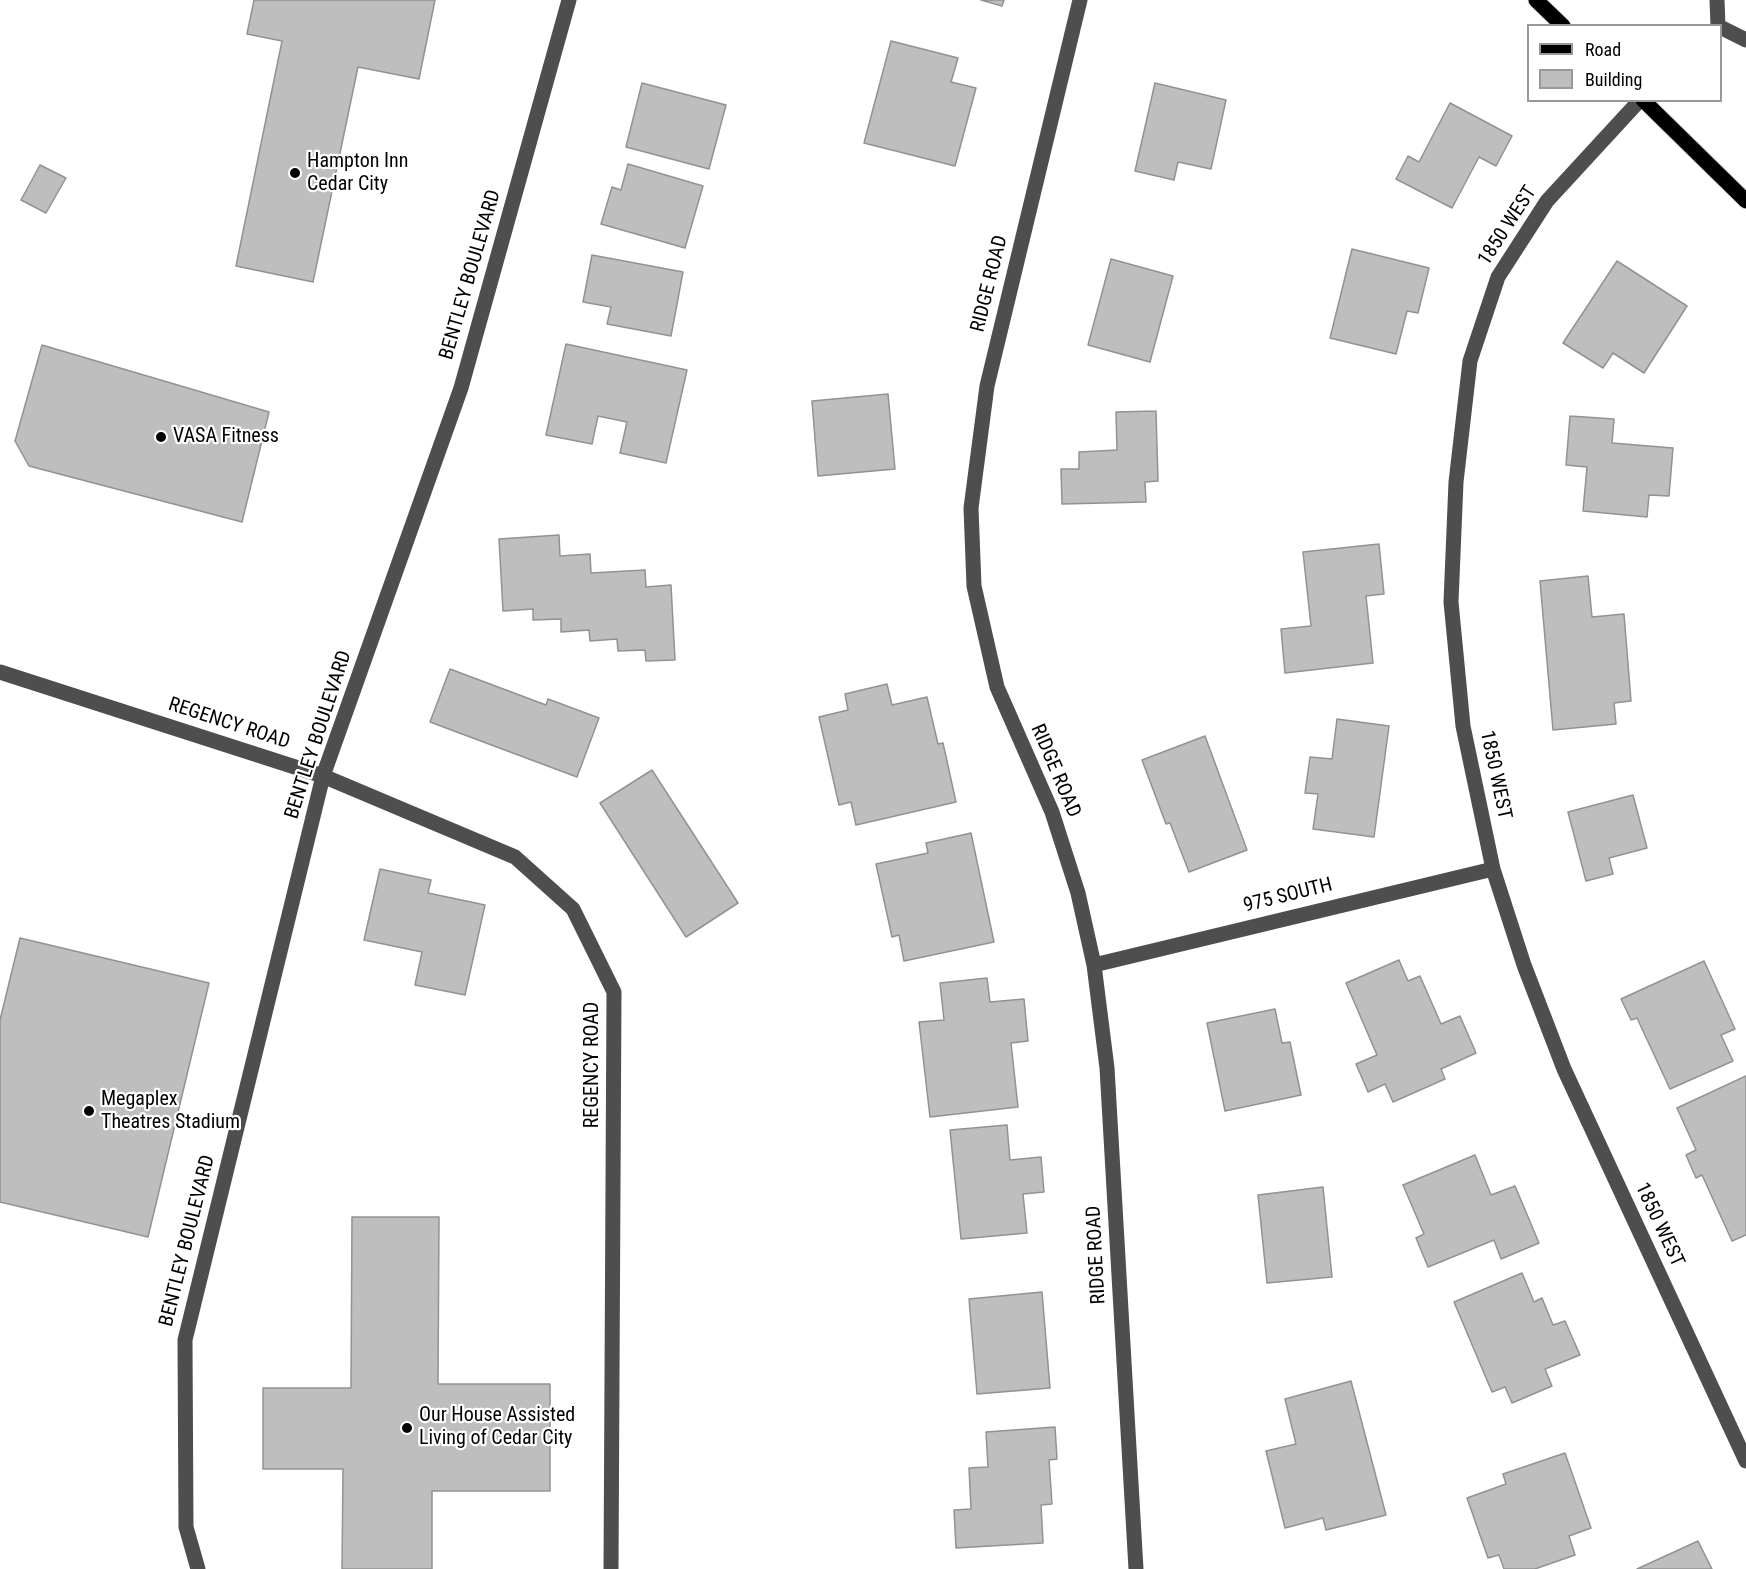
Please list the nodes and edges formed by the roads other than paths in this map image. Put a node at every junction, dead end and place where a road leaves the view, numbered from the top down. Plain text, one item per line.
1 (569, 0) edge
2 (1080, 0) edge
3 (1536, 0) edge
4 (1717, 0) edge
5 (1561, 24) edge
6 (1720, 24) edge
7 (1722, 27) edge
8 (1746, 40) edge
9 (1639, 102) edge
10 (1643, 102) edge
11 (1746, 201) edge
12 (0, 672) edge
13 (324, 776) junction
14 (1493, 869) junction
15 (1094, 965) junction
16 (1746, 1461) edge
17 (198, 1569) edge
18 (611, 1569) edge
19 (1136, 1569) edge

1 - 13 street, BENTLEY BOULEVARD
2 - 15 street, RIDGE ROAD
3 - 5 main road
4 - 6 street
7 - 8 street
9 - 14 street, 1850 WEST
10 - 11 main road
12 - 13 street, REGENCY ROAD
13 - 17 street, BENTLEY BOULEVARD
13 - 18 street, REGENCY ROAD
14 - 15 street, 975 SOUTH
14 - 16 street, 1850 WEST
15 - 19 street, RIDGE ROAD

